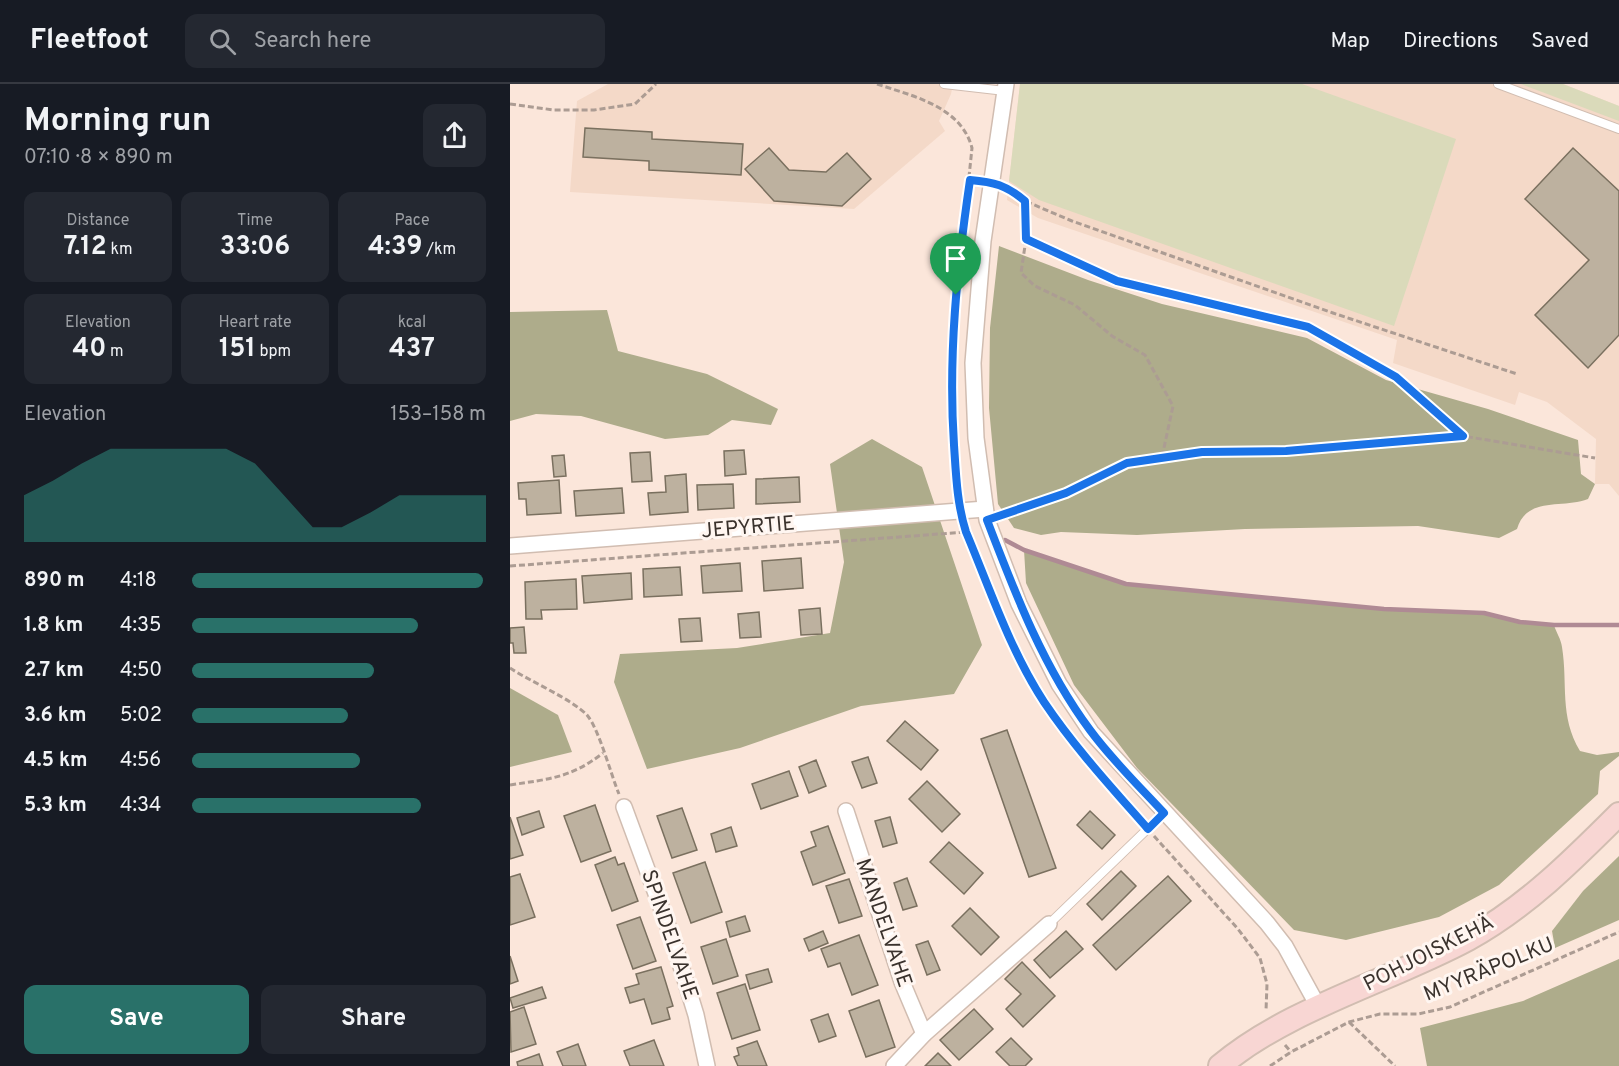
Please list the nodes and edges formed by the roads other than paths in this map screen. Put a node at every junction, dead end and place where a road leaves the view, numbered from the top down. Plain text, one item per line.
1 (944, 84) edge
2 (1498, 84) edge
3 (1005, 87) edge
4 (1619, 129) edge
5 (986, 514) junction
6 (510, 546) edge
7 (624, 807) road end
8 (846, 811) dead end
9 (1164, 813) junction
10 (1619, 814) edge
11 (1049, 924) joint
12 (1319, 1008) junction
13 (924, 1034) junction
14 (707, 1066) edge
15 (894, 1066) edge
16 (1220, 1066) edge

1 - 3 lane
2 - 4 lane
3 - 5 street
5 - 6 street, JEPYRTIE
5 - 9 street
7 - 14 street, SPINDELVAHE
8 - 13 street, MANDELVAHE
9 - 11 lane
9 - 12 street
10 - 12 main road, POHJOISKEHÄ
11 - 13 street
12 - 16 main road, POHJOISKEHÄ
13 - 15 street

